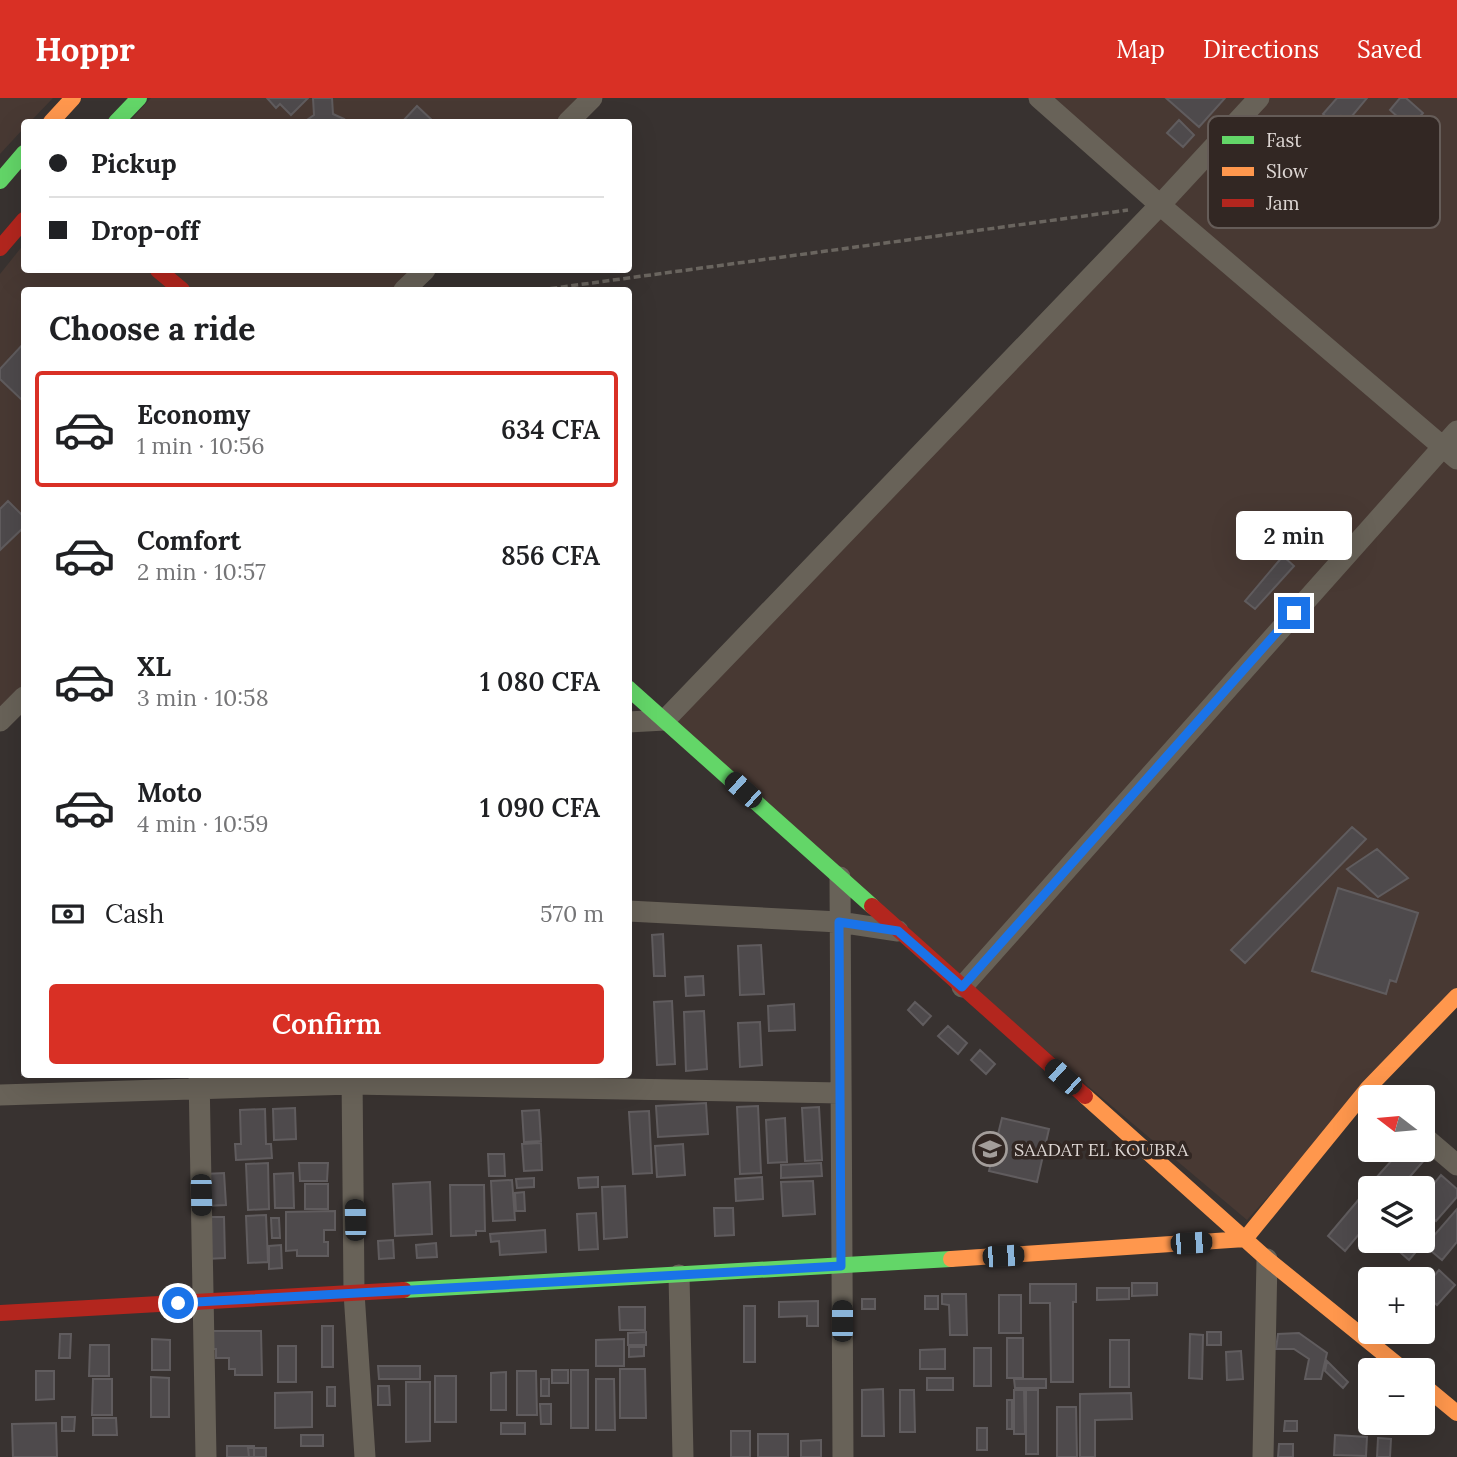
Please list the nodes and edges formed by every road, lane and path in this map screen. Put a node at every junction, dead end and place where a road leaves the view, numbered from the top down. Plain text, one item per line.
1 (73, 98) edge
2 (139, 98) edge
3 (592, 98) edge
4 (1039, 98) edge
5 (1259, 98) edge
6 (1242, 116) edge
7 (54, 119) edge
8 (119, 119) edge
9 (571, 119) edge
10 (1208, 153) edge
11 (21, 156) edge
12 (4, 175) edge
13 (1160, 205) junction
14 (21, 224) edge
15 (0, 248) edge
16 (162, 273) edge
17 (422, 273) edge
18 (178, 287) edge
19 (407, 287) edge
20 (562, 287) edge
21 (1457, 431) edge
22 (1450, 453) edge
23 (632, 691) edge
24 (21, 700) edge
25 (665, 720) junction
26 (0, 721) edge
27 (632, 722) edge
28 (840, 877) junction
29 (632, 911) edge
30 (839, 922) junction
31 (898, 931) junction
32 (962, 987) junction
33 (1457, 996) edge
34 (352, 1079) edge
35 (518, 1081) edge
36 (199, 1082) edge
37 (1380, 1085) edge
38 (840, 1093) junction
39 (0, 1095) edge
40 (1358, 1110) edge
41 (1435, 1146) edge
42 (1457, 1165) edge
43 (1245, 1239) junction
44 (1267, 1259) junction
45 (841, 1266) junction
46 (680, 1275) junction
47 (354, 1293) junction
48 (204, 1301) junction
49 (0, 1313) edge
50 (1389, 1358) edge
51 (1435, 1395) edge
52 (1457, 1413) edge
53 (206, 1457) edge
54 (365, 1457) edge
55 (683, 1457) edge
56 (843, 1457) edge
57 (1263, 1457) edge

1 - 7 main road
2 - 8 main road
3 - 9 street
4 - 13 street
5 - 6 street
10 - 13 street
11 - 12 main road
13 - 20 path
13 - 22 street
13 - 25 street
14 - 15 main road
16 - 18 main road
17 - 19 street
21 - 22 street
22 - 32 street
23 - 25 main road
24 - 26 street
25 - 27 street
25 - 28 main road
28 - 30 street
28 - 31 main road
29 - 30 street
30 - 31 street
30 - 38 street
31 - 32 main road
32 - 43 main road
33 - 37 main road
34 - 35 street
34 - 36 street
34 - 47 street
35 - 38 street
36 - 39 street
36 - 48 street
38 - 45 street
40 - 43 main road
41 - 42 street
43 - 44 main road
43 - 45 main road
44 - 50 main road
44 - 57 street
45 - 46 main road
45 - 56 street
46 - 47 main road
46 - 55 street
47 - 48 main road
47 - 54 street
48 - 49 main road
48 - 53 street
51 - 52 main road

